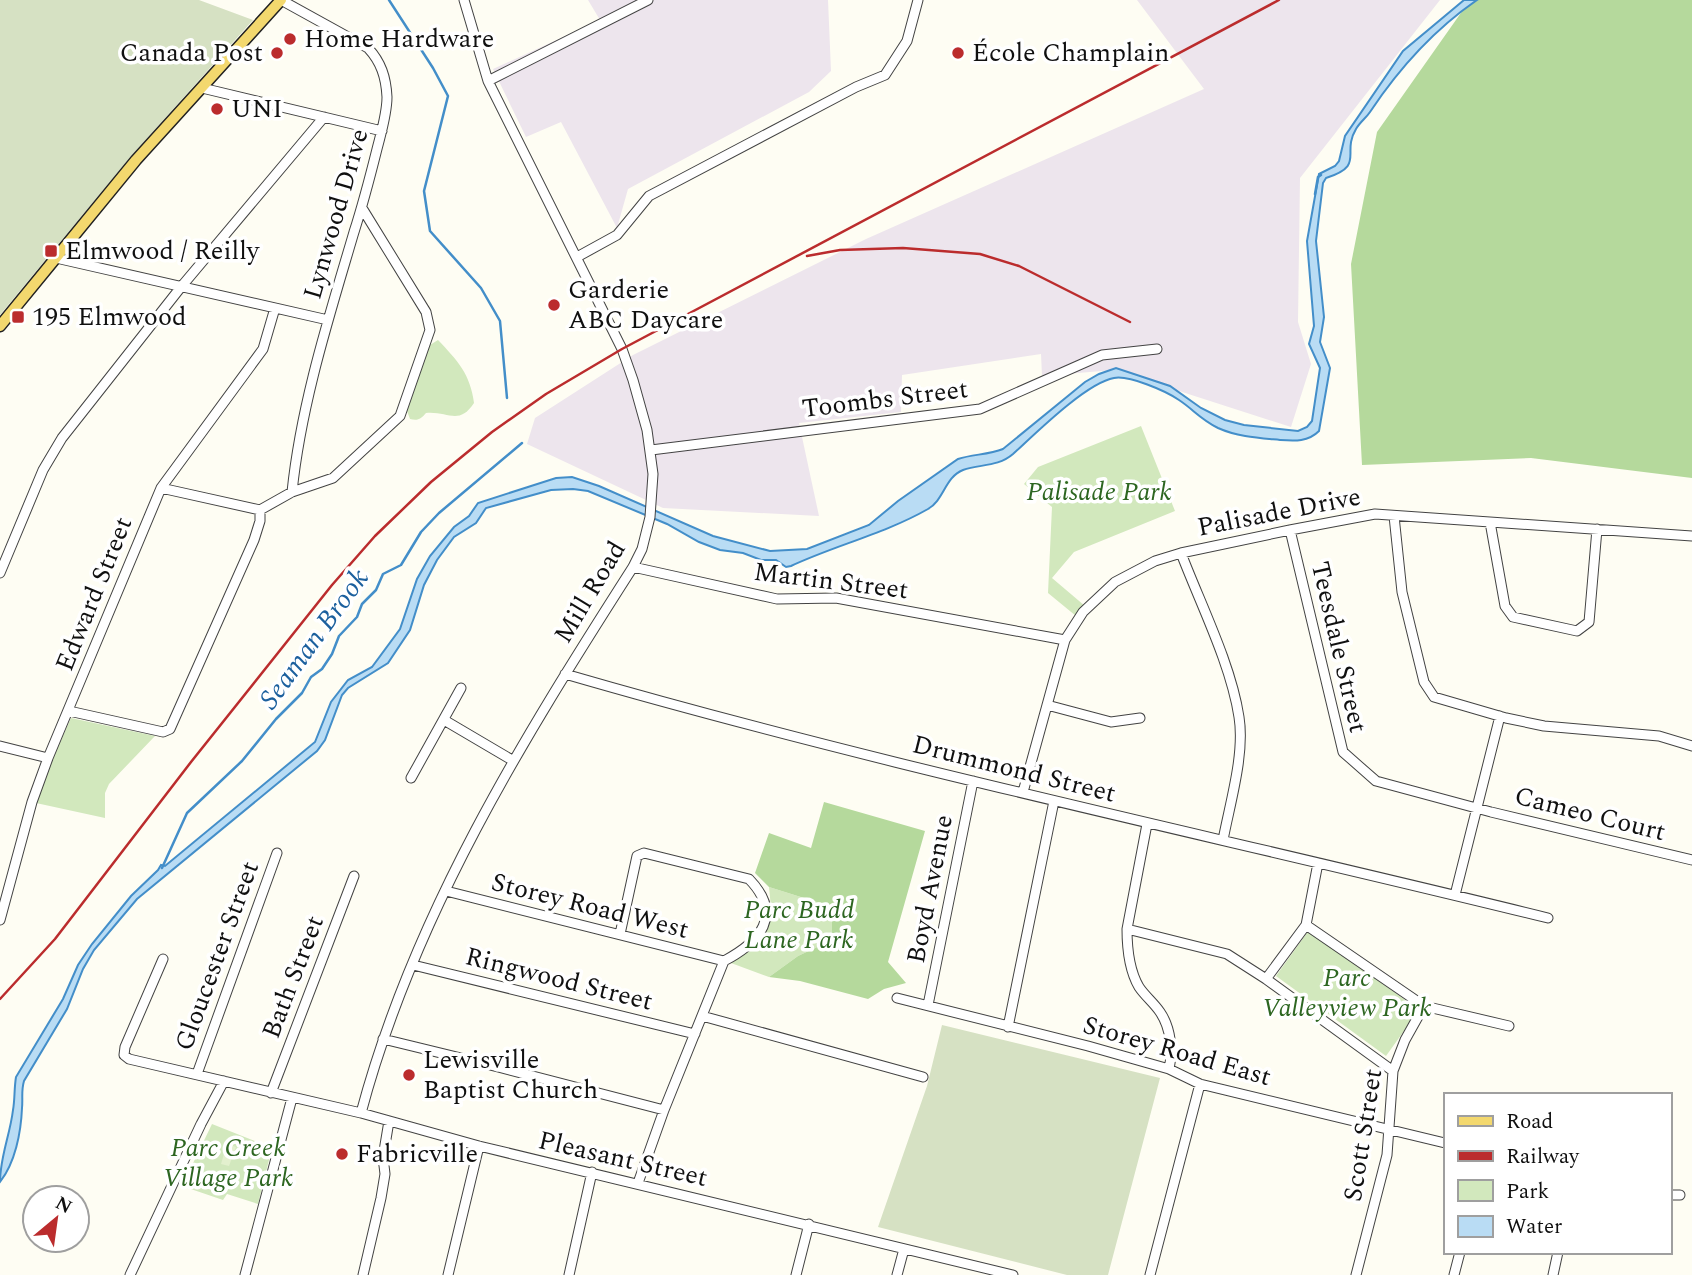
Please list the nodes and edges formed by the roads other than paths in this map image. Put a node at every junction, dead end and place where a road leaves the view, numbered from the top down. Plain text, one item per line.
1 (281, 0) edge
2 (464, 0) edge
3 (648, 0) edge
4 (918, 0) edge
5 (488, 81) junction
6 (202, 88) junction
7 (324, 117) junction
8 (382, 131) junction
9 (362, 208) junction
10 (577, 257) junction
11 (56, 258) junction
12 (181, 287) junction
13 (275, 308) junction
14 (328, 320) junction
15 (0, 326) edge
16 (1157, 349) dead end
17 (651, 450) junction
18 (161, 488) junction
19 (292, 492) junction
20 (260, 510) junction
21 (1394, 516) junction
22 (1490, 522) junction
23 (1597, 529) junction
24 (1290, 530) junction
25 (1692, 536) edge
26 (1181, 553) junction
27 (633, 567) junction
28 (0, 573) edge
29 (1065, 640) junction
30 (565, 674) junction
31 (461, 688) dead end
32 (1047, 705) junction
33 (69, 711) junction
34 (1500, 716) junction
35 (1140, 718) dead end
36 (444, 720) junction
37 (0, 746) edge
38 (1692, 746) edge
39 (48, 758) junction
40 (512, 760) junction
41 (411, 778) dead end
42 (973, 780) junction
43 (1023, 792) junction
44 (1054, 801) junction
45 (1478, 807) junction
46 (1147, 824) junction
47 (1223, 840) junction
48 (277, 853) dead end
49 (1692, 860) edge
50 (1318, 863) junction
51 (354, 876) dead end
52 (446, 891) junction
53 (1455, 895) junction
54 (1548, 918) dead end
55 (0, 920) edge
56 (1306, 925) junction
57 (1127, 929) junction
58 (620, 934) junction
59 (163, 959) dead end
60 (724, 961) junction
61 (413, 965) junction
62 (1266, 979) junction
63 (897, 998) dead end
64 (928, 1005) junction
65 (1424, 1006) junction
66 (702, 1016) junction
67 (1509, 1026) dead end
68 (1008, 1027) junction
69 (695, 1034) junction
70 (383, 1040) junction
71 (1169, 1069) junction
72 (1392, 1070) junction
73 (197, 1073) junction
74 (923, 1077) dead end
75 (225, 1081) junction
76 (1200, 1084) junction
77 (271, 1093) junction
78 (292, 1098) junction
79 (664, 1110) junction
80 (361, 1113) junction
81 (389, 1121) junction
82 (1387, 1130) junction
83 (1444, 1143) edge
84 (479, 1146) junction
85 (592, 1172) junction
86 (638, 1183) junction
87 (1671, 1195) edge
88 (1680, 1195) dead end
89 (808, 1224) junction
90 (904, 1249) junction
91 (1459, 1254) edge
92 (1558, 1254) edge
93 (130, 1275) edge
94 (245, 1275) edge
95 (363, 1275) edge
96 (448, 1275) edge
97 (569, 1275) edge
98 (796, 1275) edge
99 (897, 1275) edge
100 (1013, 1275) edge
101 (1150, 1275) edge
102 (1356, 1275) edge
103 (1454, 1275) edge
104 (1553, 1275) edge

1 - 6 main road
1 - 8 street, Lynwood Drive
2 - 5 street, Mill Road
3 - 5 street
4 - 10 street
5 - 10 street, Mill Road
6 - 7 street
6 - 11 main road
7 - 8 street
7 - 12 street
8 - 9 street, Lynwood Drive
9 - 14 street, Lynwood Drive
9 - 19 street
10 - 17 street, Mill Road
11 - 12 street
11 - 15 main road
12 - 13 street
12 - 28 street
13 - 14 street
13 - 18 street, Edward Street
14 - 19 street, Lynwood Drive
16 - 17 street, Toombs Street
17 - 27 street, Mill Road
18 - 20 street
18 - 33 street, Edward Street
19 - 20 street
20 - 33 street
21 - 22 street, Palisade Drive
21 - 24 street, Palisade Drive
21 - 34 street
22 - 23 street, Palisade Drive
22 - 23 street
23 - 25 street, Palisade Drive
24 - 26 street, Palisade Drive
24 - 45 street, Teesdale Street
26 - 29 street, Palisade Drive
26 - 47 street
27 - 29 street, Martin Street
27 - 30 street, Mill Road
29 - 32 street, Palisade Drive
30 - 40 street, Mill Road
30 - 42 street, Drummond Street
31 - 36 street
32 - 35 street
32 - 43 street, Palisade Drive
33 - 39 street, Edward Street
34 - 38 street
34 - 45 street
36 - 40 street
36 - 41 street
37 - 39 street
39 - 55 street, Edward Street
40 - 52 street, Mill Road
42 - 43 street, Drummond Street
42 - 64 street, Boyd Avenue
43 - 44 street, Drummond Street
44 - 46 street, Drummond Street
44 - 68 street
45 - 49 street, Cameo Court
45 - 53 street
46 - 47 street, Drummond Street
46 - 57 street
47 - 50 street, Drummond Street
48 - 73 street, Gloucester Street
50 - 53 street, Drummond Street
50 - 56 street
51 - 77 street, Bath Street
52 - 58 street, Storey Road West
52 - 61 street, Mill Road
53 - 54 street, Drummond Street
56 - 62 street
56 - 65 street
57 - 62 street
57 - 71 street
58 - 60 street, Storey Road West
58 - 60 street
59 - 73 street, Pleasant Street
60 - 66 street
61 - 69 street, Ringwood Street
61 - 70 street, Mill Road
62 - 72 street
63 - 64 street, Storey Road East
64 - 68 street, Storey Road East
65 - 67 street
65 - 72 street, Scott Street
66 - 69 street
66 - 74 street
68 - 71 street, Storey Road East
69 - 79 street
70 - 79 street
70 - 80 street, Mill Road
71 - 76 street, Storey Road East
72 - 82 street, Scott Street
73 - 75 street, Pleasant Street
75 - 77 street, Pleasant Street
75 - 93 street
76 - 82 street, Storey Road East
76 - 101 street
77 - 78 street, Pleasant Street
78 - 80 street, Pleasant Street
78 - 94 street
79 - 86 street
80 - 81 street, Pleasant Street
81 - 84 street, Pleasant Street
81 - 95 street
82 - 83 street, Storey Road East
82 - 102 street, Scott Street
84 - 85 street, Pleasant Street
84 - 96 street
85 - 86 street, Pleasant Street
85 - 97 street
86 - 89 street, Pleasant Street
87 - 88 street
89 - 90 street, Pleasant Street
89 - 98 street
90 - 99 street
90 - 100 street, Pleasant Street
91 - 103 street
92 - 104 street

